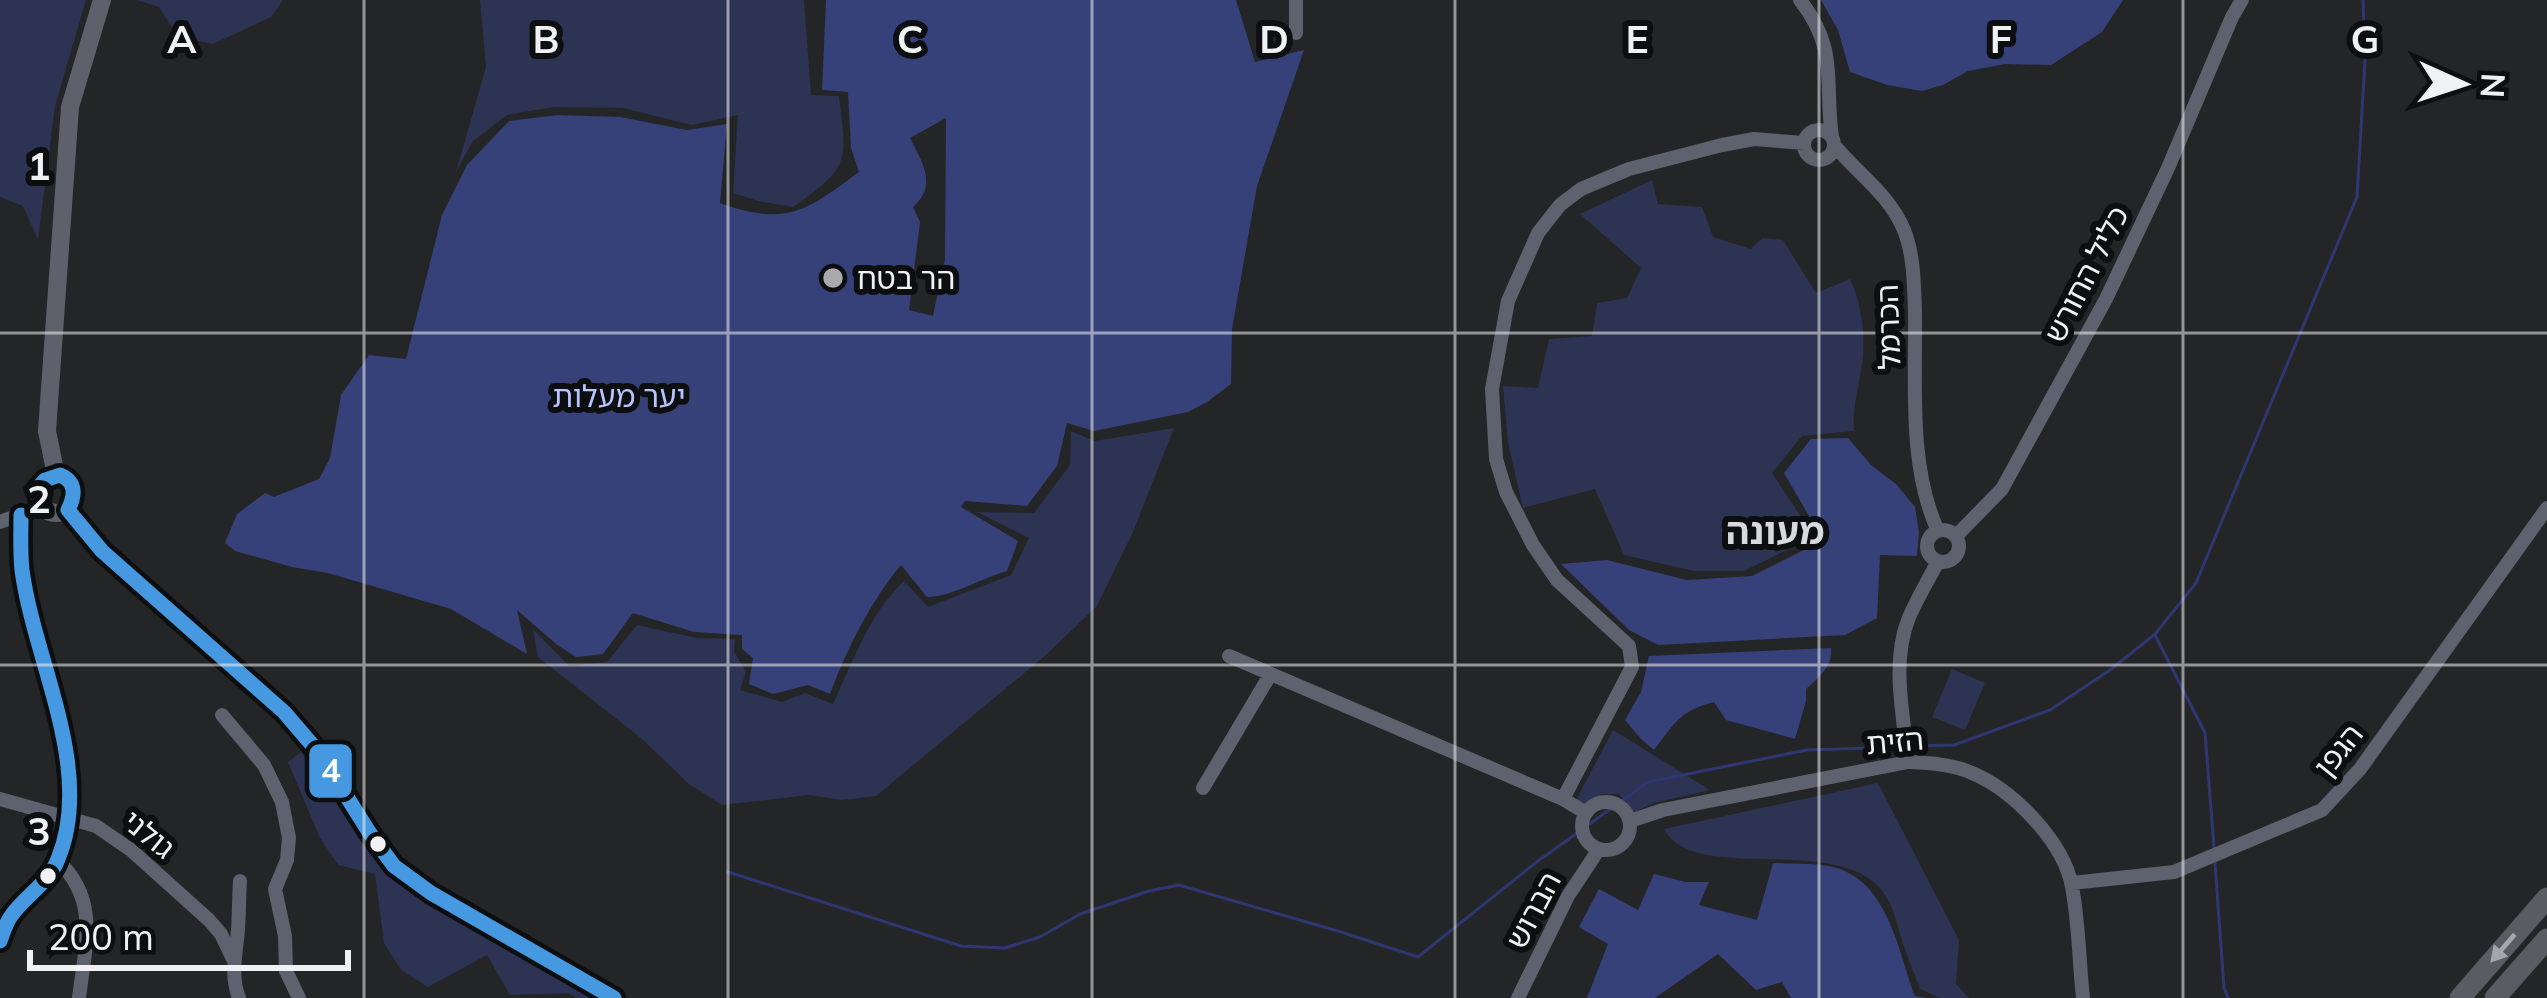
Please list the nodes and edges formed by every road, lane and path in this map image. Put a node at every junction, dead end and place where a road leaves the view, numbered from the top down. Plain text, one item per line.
1 (102, 0) edge
2 (1296, 0) edge
3 (1800, 0) edge
4 (2242, 0) edge
5 (1295, 33) dead end
6 (1830, 92) junction
7 (1808, 138) junction
8 (1833, 141) junction
9 (56, 475) junction
10 (41, 507) junction
11 (2547, 508) edge
12 (68, 510) junction
13 (21, 515) junction
14 (0, 522) edge
15 (1938, 530) junction
16 (1956, 536) junction
17 (1938, 561) junction
18 (1229, 656) dead end
19 (1270, 675) junction
20 (222, 715) dead end
21 (1909, 762) junction
22 (1203, 788) dead end
23 (1563, 799) junction
24 (0, 800) edge
25 (1586, 813) junction
26 (70, 818) junction
27 (1630, 821) junction
28 (1599, 849) junction
29 (58, 861) junction
30 (240, 881) dead end
31 (2072, 883) junction
32 (2547, 898) edge
33 (2547, 939) edge
34 (0, 941) edge
35 (233, 959) junction
36 (2498, 996) edge
37 (79, 998) edge
38 (239, 998) edge
39 (298, 998) edge
40 (614, 998) edge
41 (1519, 998) edge
42 (2083, 998) edge
43 (2460, 998) edge

1 - 9 main road
2 - 5 street
3 - 6 street
4 - 16 street, כליל החורש
6 - 7 street
6 - 8 street
7 - 8 street
7 - 8 street
7 - 23 street
8 - 15 street, הכרמל
9 - 10 main road
9 - 12 main road
10 - 12 main road
10 - 13 street
11 - 31 street, הגפן
12 - 40 main road
13 - 14 street
13 - 26 street
15 - 16 street
15 - 17 street
16 - 17 street
17 - 21 street
18 - 19 street
19 - 22 street
19 - 23 street
20 - 39 street
21 - 27 street, הזית
21 - 31 street, הזית
23 - 25 street
24 - 26 street, גולני
25 - 27 street
25 - 28 street
26 - 29 street
26 - 35 street, גולני
27 - 28 street
28 - 41 street, הברוש
29 - 34 street
29 - 37 street
30 - 35 street
31 - 42 street, הזית
32 -> 43 highway
33 - 36 highway
35 - 38 street

